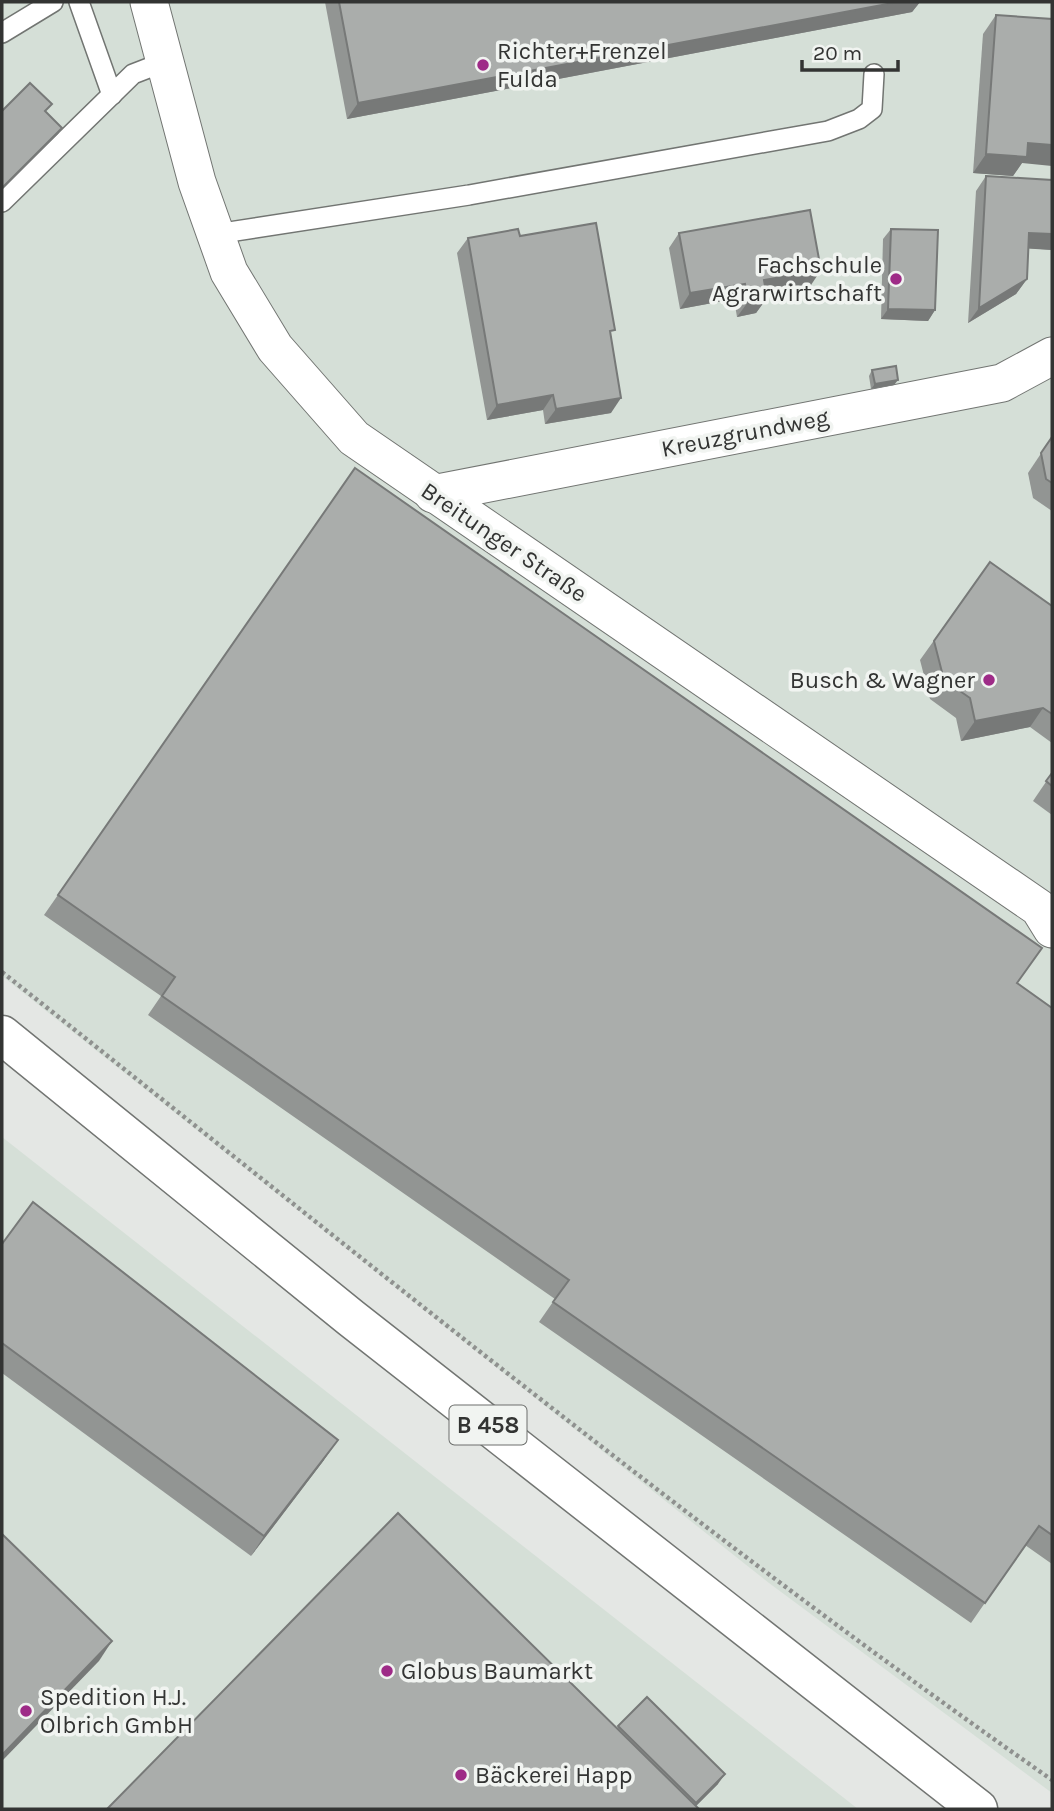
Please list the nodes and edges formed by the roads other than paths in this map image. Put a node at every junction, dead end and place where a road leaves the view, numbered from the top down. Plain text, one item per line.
1 (52, 2) edge
2 (79, 2) edge
3 (149, 2) edge
4 (2, 33) edge
5 (164, 62) junction
6 (874, 74) dead end
7 (112, 95) junction
8 (2, 202) edge
9 (216, 234) junction
10 (1052, 356) edge
11 (433, 494) junction
12 (1052, 929) edge
13 (2, 1035) edge
14 (978, 1809) edge

1 - 4 lane
2 - 7 lane
3 - 5 street, Breitunger Straße
5 - 7 lane
5 - 9 street, Breitunger Straße
6 - 9 lane
7 - 8 lane
9 - 11 street, Breitunger Straße
10 - 11 street, Kreuzgrundweg
11 - 12 street, Breitunger Straße
13 - 14 main road, B 458

